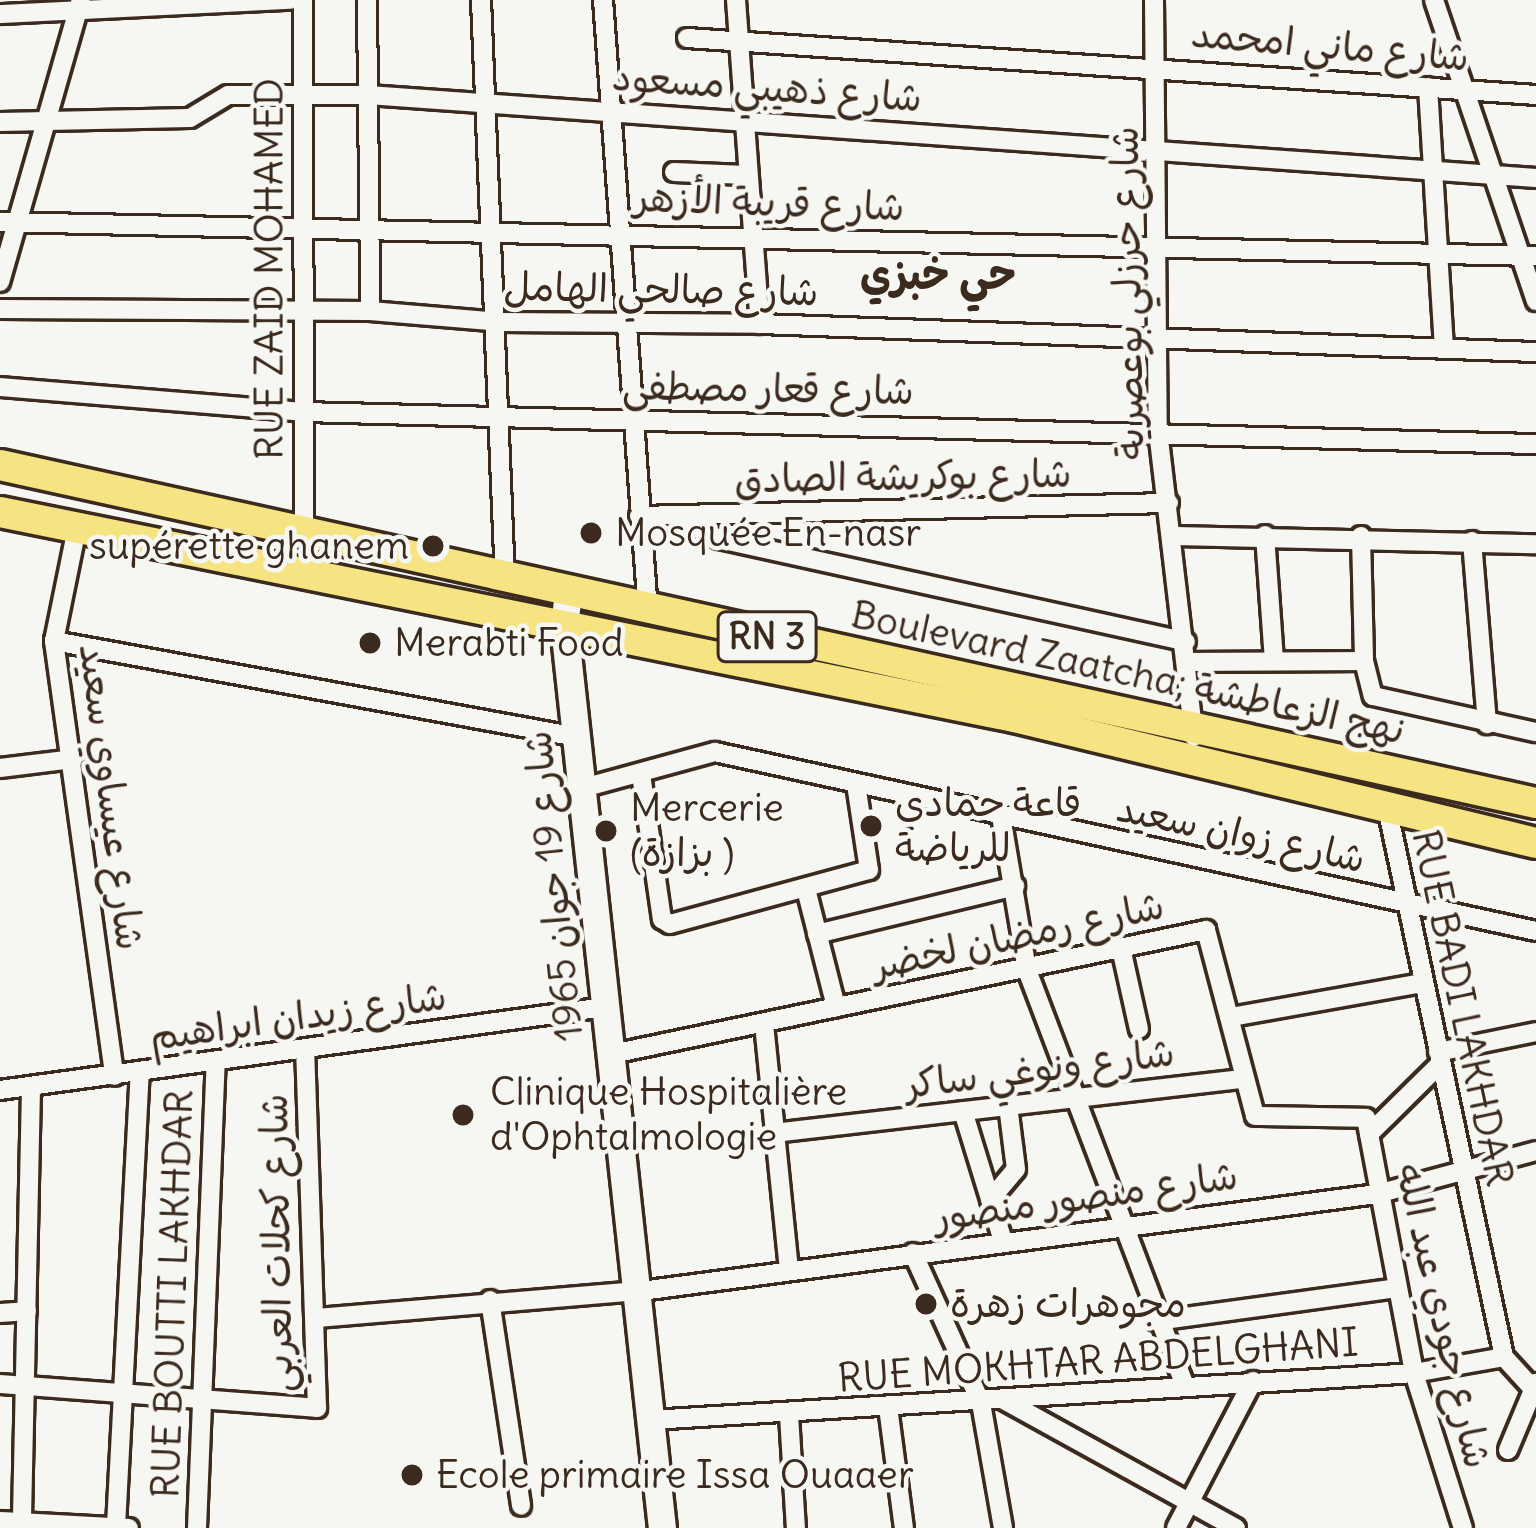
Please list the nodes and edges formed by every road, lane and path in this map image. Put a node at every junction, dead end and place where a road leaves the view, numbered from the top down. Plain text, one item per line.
1 (291, 0) edge
2 (303, 0) edge
3 (367, 0) edge
4 (481, 0) edge
5 (603, 0) edge
6 (736, 0) edge
7 (1154, 0) edge
8 (1434, 0) edge
9 (80, 4) edge
10 (0, 14) edge
11 (687, 38) dead end
12 (738, 40) junction
13 (1157, 66) junction
14 (1428, 87) junction
15 (1464, 91) junction
16 (302, 93) junction
17 (368, 95) junction
18 (1536, 95) edge
19 (484, 100) junction
20 (609, 110) junction
21 (48, 120) junction
22 (742, 120) junction
23 (0, 122) edge
24 (1157, 150) junction
25 (674, 172) dead end
26 (1436, 172) junction
27 (746, 176) junction
28 (1495, 176) junction
29 (1536, 178) edge
30 (7, 222) edge
31 (373, 227) junction
32 (307, 230) junction
33 (493, 232) junction
34 (623, 232) junction
35 (752, 236) junction
36 (1160, 248) junction
37 (1442, 251) junction
38 (1529, 256) edge
39 (0, 282) edge
40 (1536, 302) edge
41 (0, 309) edge
42 (304, 311) junction
43 (370, 311) junction
44 (500, 322) junction
45 (760, 324) junction
46 (627, 325) junction
47 (1158, 336) junction
48 (1444, 349) junction
49 (1536, 352) edge
50 (0, 388) edge
51 (303, 412) junction
52 (502, 416) junction
53 (632, 418) junction
54 (1159, 431) junction
55 (1536, 444) edge
56 (0, 465) edge
57 (1169, 502) junction
58 (0, 512) edge
59 (639, 516) junction
60 (675, 518) junction
61 (76, 528) junction
62 (1265, 535) junction
63 (1174, 536) junction
64 (1361, 536) junction
65 (304, 538) junction
66 (1472, 541) junction
67 (1536, 544) edge
68 (506, 581) junction
69 (568, 593) junction
70 (649, 612) junction
71 (564, 626) junction
72 (55, 641) junction
73 (1188, 652) junction
74 (1274, 661) junction
75 (1364, 661) junction
76 (1487, 724) junction
77 (1536, 732) edge
78 (577, 737) junction
79 (1193, 741) junction
80 (73, 759) junction
81 (0, 768) edge
82 (640, 774) junction
83 (856, 784) junction
84 (583, 788) junction
85 (1536, 803) edge
86 (1388, 812) junction
87 (1001, 816) junction
88 (1536, 843) edge
89 (1015, 886) junction
90 (806, 889) junction
91 (1405, 904) junction
92 (1536, 931) edge
93 (817, 934) junction
94 (1121, 948) junction
95 (1027, 970) junction
96 (1421, 983) junction
97 (604, 1007) junction
98 (836, 1007) junction
99 (1231, 1017) junction
100 (764, 1024) junction
101 (1139, 1029) dead end
102 (1536, 1032) edge
103 (304, 1049) junction
104 (612, 1054) junction
105 (1438, 1059) junction
106 (216, 1062) junction
107 (140, 1073) junction
108 (114, 1076) junction
109 (1242, 1078) junction
110 (32, 1086) junction
111 (0, 1090) edge
112 (1073, 1098) junction
113 (1008, 1106) junction
114 (963, 1111) junction
115 (1368, 1126) junction
116 (774, 1133) junction
117 (1536, 1151) edge
118 (1462, 1172) junction
119 (1376, 1194) junction
120 (990, 1200) junction
121 (1121, 1226) junction
122 (1003, 1241) junction
123 (914, 1252) junction
124 (789, 1271) junction
125 (1396, 1288) junction
126 (640, 1291) junction
127 (490, 1300) junction
128 (27, 1311) junction
129 (0, 1313) edge
130 (317, 1318) junction
131 (1156, 1321) junction
132 (1504, 1357) junction
133 (1414, 1373) junction
134 (1253, 1382) junction
135 (1184, 1384) junction
136 (10, 1385) edge
137 (1534, 1389) edge
138 (120, 1394) junction
139 (1004, 1400) junction
140 (202, 1402) junction
141 (981, 1402) junction
142 (888, 1407) junction
143 (789, 1415) junction
144 (651, 1420) junction
145 (1508, 1450) dead end
146 (1189, 1504) junction
147 (521, 1506) dead end
148 (22, 1518) junction
149 (0, 1522) edge
150 (122, 1527) edge
151 (197, 1528) edge
152 (662, 1528) edge
153 (796, 1528) edge
154 (904, 1528) edge
155 (1003, 1528) edge
156 (1176, 1528) edge
157 (1236, 1528) edge
158 (1462, 1528) edge

1 - 9 street
2 - 16 street, RUE ZAID MOHAMED
3 - 17 street
4 - 19 street
5 - 20 street
6 - 12 street
7 - 13 street, شارع حرزلي بوعصرية
8 - 15 street
9 - 10 street
9 - 21 street
11 - 12 street, شارع ماني امحمد
12 - 13 street, شارع ماني امحمد
12 - 22 street
13 - 14 street, شارع ماني امحمد
13 - 24 street, شارع حرزلي بوعصرية
14 - 15 street, شارع ماني امحمد
14 - 26 street
15 - 18 street, شارع ماني امحمد
15 - 28 street
16 - 17 street, شارع ذهيبي مسعود
16 - 21 street, شارع ذهيبي مسعود
16 - 32 street, RUE ZAID MOHAMED
17 - 19 street, شارع ذهيبي مسعود
17 - 31 street
19 - 20 street, شارع ذهيبي مسعود
19 - 33 street
20 - 22 street, شارع ذهيبي مسعود
20 - 34 street
21 - 23 street, شارع ذهيبي مسعود
21 - 30 street
22 - 24 street, شارع ذهيبي مسعود
22 - 27 street
24 - 26 street, شارع ذهيبي مسعود
24 - 36 street, شارع حرزلي بوعصرية
25 - 27 street
26 - 28 street, شارع ذهيبي مسعود
26 - 37 street
27 - 35 street
28 - 29 street, شارع ذهيبي مسعود
28 - 38 street
30 - 32 street, شارع قريبة الأزهر
30 - 39 street
31 - 32 street, شارع قريبة الأزهر
31 - 33 street, شارع قريبة الأزهر
31 - 43 street
32 - 42 street, RUE ZAID MOHAMED
33 - 34 street, شارع قريبة الأزهر
33 - 44 street
34 - 35 street, شارع قريبة الأزهر
34 - 46 street
35 - 36 street, شارع قريبة الأزهر
35 - 45 street
36 - 37 street, شارع قريبة الأزهر
36 - 47 street, شارع حرزلي بوعصرية
37 - 38 street, شارع قريبة الأزهر
37 - 48 street
38 - 40 street
41 - 42 street, شارع صالحي الهامل
42 - 43 street, شارع صالحي الهامل
42 - 51 street, RUE ZAID MOHAMED
43 - 44 street, شارع صالحي الهامل
44 - 46 street, شارع صالحي الهامل
44 - 52 street
45 - 46 street, شارع صالحي الهامل
45 - 47 street, شارع صالحي الهامل
46 - 53 street
47 - 48 street, شارع صالحي الهامل
47 - 54 street, شارع حرزلي بوعصرية
48 - 49 street, شارع صالحي الهامل
50 - 51 street, شارع قعار مصطفى
51 - 52 street, شارع قعار مصطفى
51 - 65 street, RUE ZAID MOHAMED
52 - 53 street, شارع قعار مصطفى
52 - 68 street
53 - 54 street, شارع قعار مصطفى
53 - 59 street
54 - 55 street, شارع قعار مصطفى
54 - 57 street, شارع حرزلي بوعصرية
56 - 65 main road, Boulevard Zaatcha; نهج الزعاطشة / RN 3
57 - 60 street, شارع بوكريشة الصادق
57 - 63 street, شارع حرزلي بوعصرية
58 - 61 main road, Boulevard Zaatcha; نهج الزعاطشة / RN 3
59 - 60 street, شارع بوكريشة الصادق
59 - 70 street
60 - 73 street
61 - 71 main road, Boulevard Zaatcha; نهج الزعاطشة / RN 3
61 - 72 street, شارع عيساوي سعيد
62 - 63 street
62 - 64 street
62 - 74 street
63 - 73 street, شارع حرزلي بوعصرية
64 - 66 street
64 - 75 street
65 - 68 main road, Boulevard Zaatcha; نهج الزعاطشة / RN 3
66 - 67 street
66 - 76 street
68 - 69 main road, Boulevard Zaatcha; نهج الزعاطشة / RN 3
69 - 70 main road, Boulevard Zaatcha; نهج الزعاطشة / RN 3
69 - 71 street, شارع 19 جوان 1965
70 - 79 main road, Boulevard Zaatcha; نهج الزعاطشة / RN 3
71 - 78 street, شارع 19 جوان 1965
71 - 79 main road, Boulevard Zaatcha; نهج الزعاطشة / RN 3
72 - 78 street
72 - 80 street, شارع عيساوي سعيد
73 - 74 street
73 - 79 street, شارع حرزلي بوعصرية
74 - 75 street
75 - 76 street
76 - 77 street
78 - 84 street, شارع 19 جوان 1965
79 - 85 main road, Boulevard Zaatcha; نهج الزعاطشة / RN 3
79 - 86 main road, Boulevard Zaatcha; نهج الزعاطشة / RN 3
80 - 81 street
80 - 108 street, شارع عيساوي سعيد
82 - 83 street, شارع زوان سعيد
82 - 84 street, شارع زوان سعيد
82 - 90 street
83 - 87 street, شارع زوان سعيد
83 - 90 street
84 - 97 street, شارع 19 جوان 1965
86 - 88 main road, Boulevard Zaatcha; نهج الزعاطشة / RN 3
86 - 91 street, RUE BADI LAKHDAR
87 - 89 street
87 - 91 street, شارع زوان سعيد
89 - 93 street
89 - 95 street
90 - 93 street
91 - 92 street, شارع زوان سعيد
91 - 96 street, RUE BADI LAKHDAR
93 - 98 street
94 - 95 street, شارع رمضان لخضر
94 - 99 street, شارع رمضان لخضر
94 - 101 street
95 - 98 street, شارع رمضان لخضر
95 - 112 street
96 - 99 street
96 - 105 street, RUE BADI LAKHDAR
97 - 103 street, شارع زيدان ابراهيم
97 - 104 street, شارع 19 جوان 1965
98 - 100 street, شارع رمضان لخضر
99 - 109 street, شارع رمضان لخضر
100 - 104 street, شارع رمضان لخضر
100 - 116 street
102 - 105 street
103 - 106 street, شارع زيدان ابراهيم
103 - 130 street, شارع كحلات العربي
104 - 126 street, شارع 19 جوان 1965
105 - 115 street
105 - 118 street, RUE BADI LAKHDAR
106 - 107 street, شارع زيدان ابراهيم
106 - 140 street, RUE BOUTTI LAKHDAR
107 - 108 street, شارع زيدان ابراهيم
107 - 138 street
108 - 110 street, شارع زيدان ابراهيم
109 - 112 street, شارع ونوغي ساكر
109 - 115 street, شارع رمضان لخضر
110 - 111 street, شارع زيدان ابراهيم
110 - 128 street
112 - 113 street, شارع ونوغي ساكر
112 - 121 street
113 - 114 street, شارع ونوغي ساكر
113 - 120 street
114 - 116 street, شارع ونوغي ساكر
114 - 120 street
115 - 119 street, شارع جودي عبد الله
116 - 124 street
117 - 118 street, شارع منصور منصور
118 - 119 street, شارع منصور منصور
118 - 132 street, RUE BADI LAKHDAR
119 - 121 street, شارع منصور منصور
119 - 125 street, شارع جودي عبد الله
120 - 122 street
121 - 122 street, شارع منصور منصور
121 - 131 street
122 - 123 street, شارع منصور منصور
123 - 124 street, شارع منصور منصور
123 - 141 street
124 - 126 street, شارع منصور منصور
125 - 131 street
125 - 133 street, شارع جودي عبد الله
126 - 127 street
126 - 144 street, شارع 19 جوان 1965
127 - 130 street
127 - 147 street
128 - 129 street
128 - 136 street
130 - 140 street, شارع كحلات العربي
131 - 135 street
132 - 133 street, RUE MOKHTAR ABDELGHANI
132 - 137 street
133 - 134 street, RUE MOKHTAR ABDELGHANI
133 - 158 street, شارع جودي عبد الله
134 - 135 street, RUE MOKHTAR ABDELGHANI
134 - 146 street
135 - 139 street, RUE MOKHTAR ABDELGHANI
136 - 138 street, شارع كحلات العربي
136 - 148 street
137 - 145 street
138 - 140 street, شارع كحلات العربي
138 - 150 street
139 - 141 street, RUE MOKHTAR ABDELGHANI
139 - 146 street
140 - 151 street, RUE BOUTTI LAKHDAR
141 - 142 street, RUE MOKHTAR ABDELGHANI
141 - 155 street
142 - 143 street, RUE MOKHTAR ABDELGHANI
142 - 154 street
143 - 144 street, RUE MOKHTAR ABDELGHANI
143 - 153 street
144 - 152 street, شارع 19 جوان 1965
146 - 156 street
146 - 157 street
148 - 149 street
148 - 150 street

